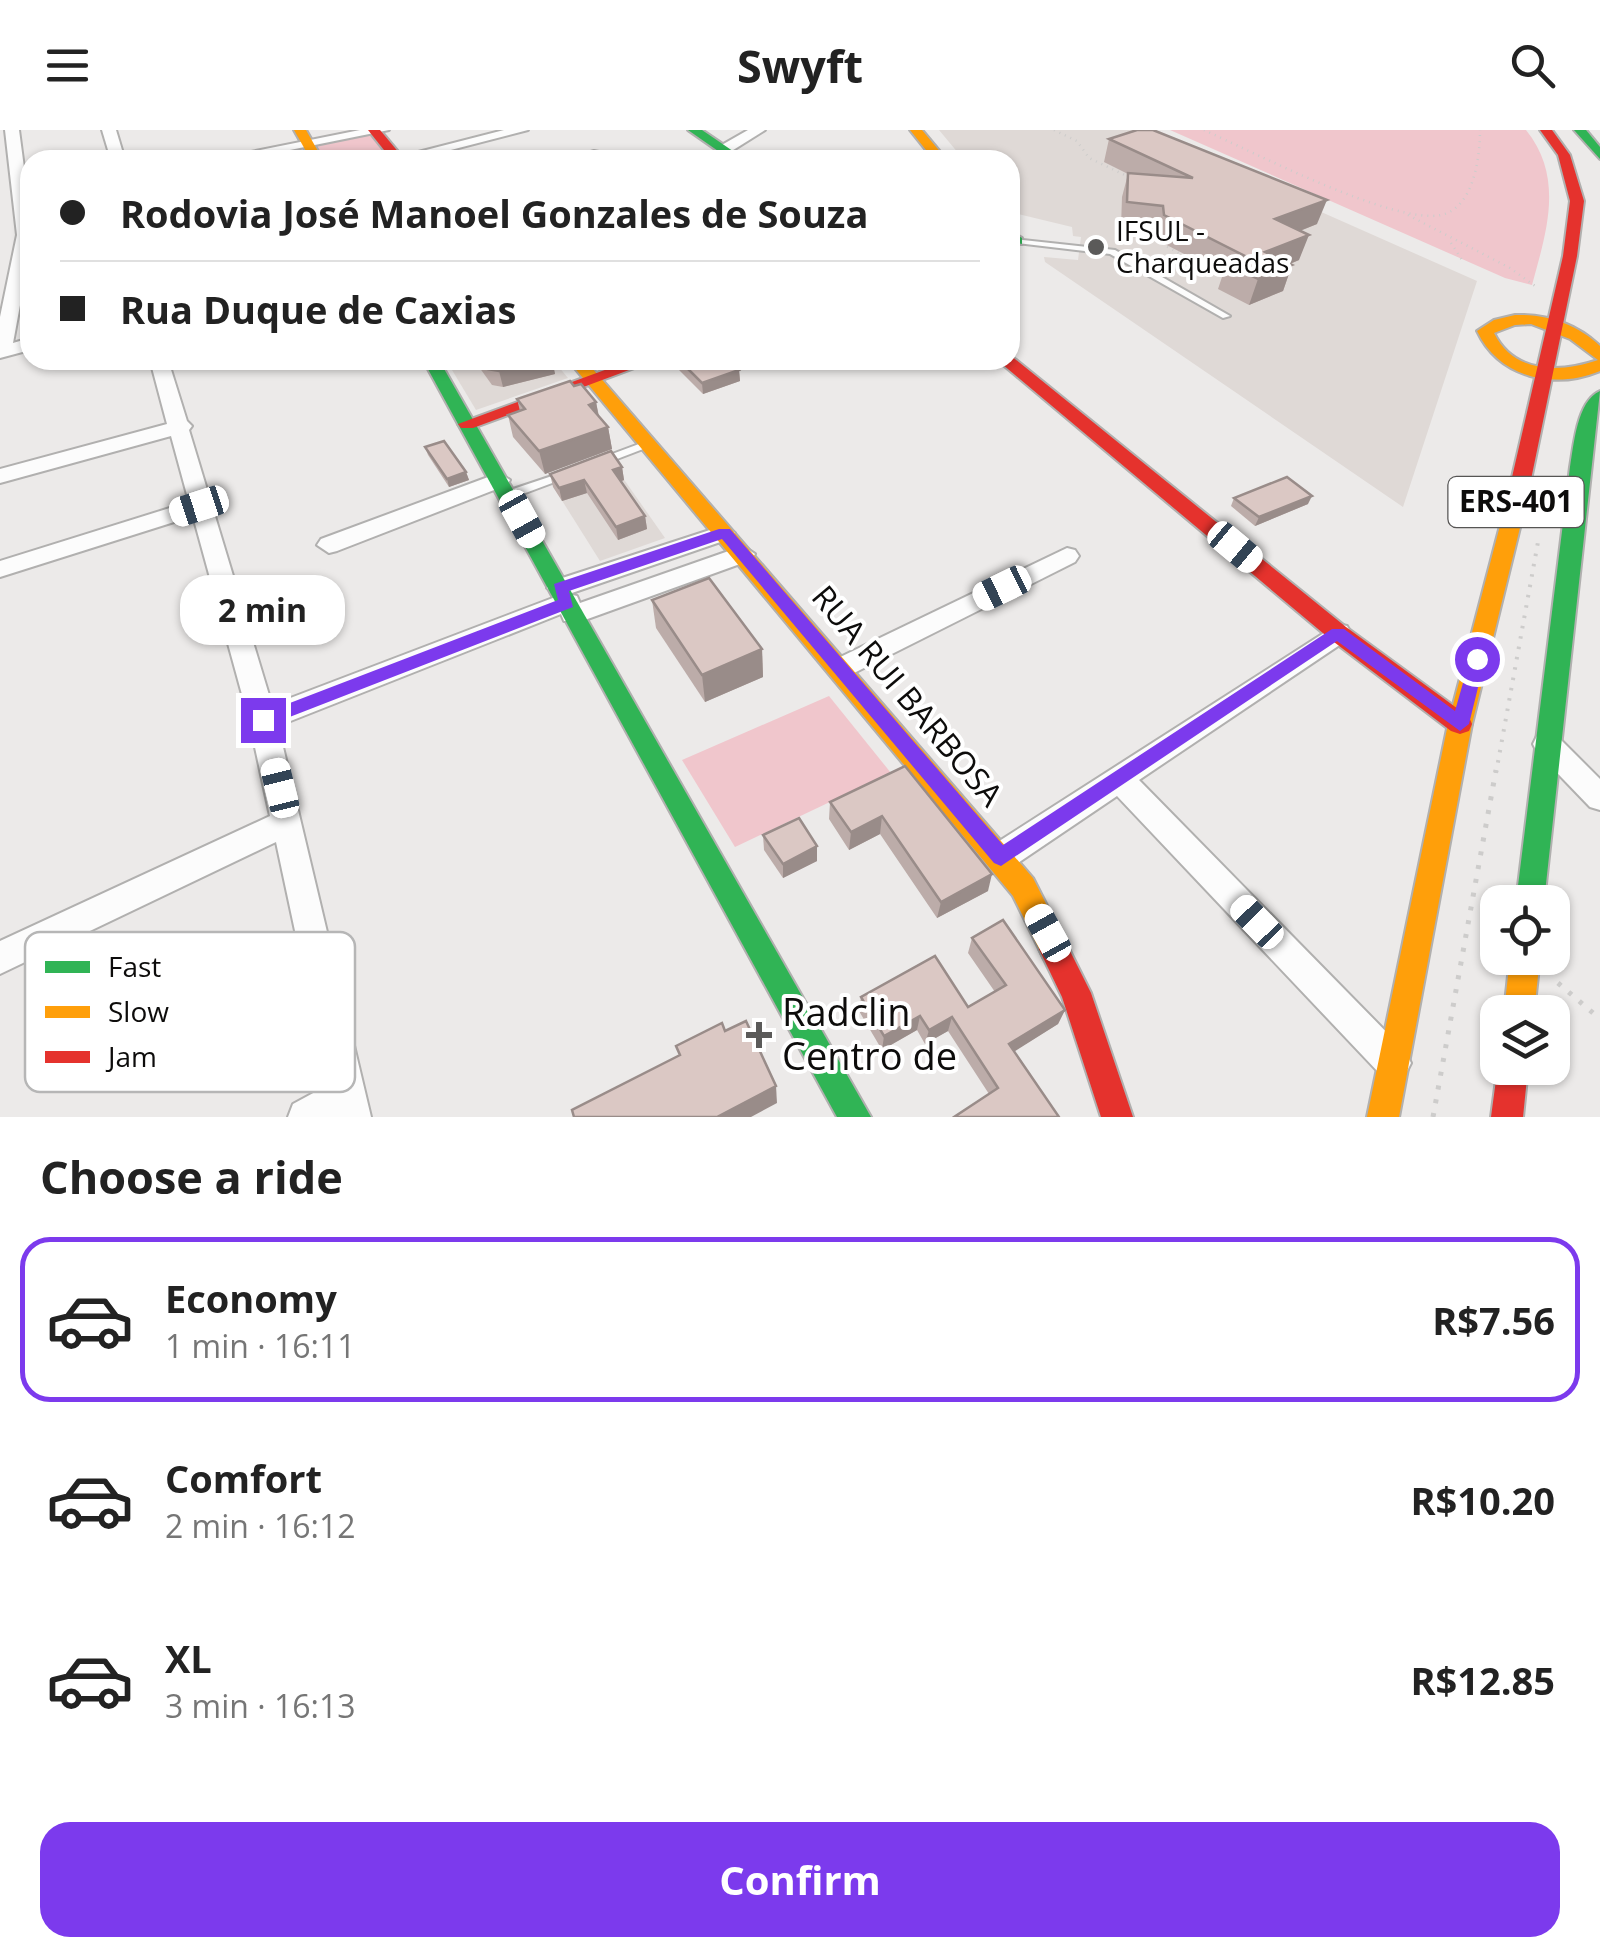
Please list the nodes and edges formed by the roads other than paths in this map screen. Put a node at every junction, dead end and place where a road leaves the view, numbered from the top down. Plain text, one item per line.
1 (12, 130) edge
2 (377, 130) edge
3 (521, 130) edge
4 (694, 130) edge
5 (758, 130) edge
6 (916, 130) edge
7 (1546, 130) edge
8 (1580, 130) edge
9 (308, 144) edge
10 (274, 150) edge
11 (439, 150) edge
12 (725, 150) edge
13 (738, 150) edge
14 (933, 150) edge
15 (1600, 155) edge
16 (20, 171) edge
17 (1020, 241) edge
18 (20, 278) edge
19 (1226, 316) dead end
20 (1553, 326) junction
21 (1, 352) edge
22 (1600, 356) edge
23 (1600, 366) edge
24 (162, 370) edge
25 (436, 370) edge
26 (584, 370) edge
27 (620, 370) edge
28 (1020, 370) edge
29 (1546, 374) junction
30 (593, 380) junction
31 (1600, 396) edge
32 (467, 424) junction
33 (182, 426) junction
34 (647, 444) junction
35 (0, 476) edge
36 (504, 488) junction
37 (199, 506) junction
38 (724, 532) junction
39 (329, 546) dead end
40 (743, 554) junction
41 (1067, 556) dead end
42 (0, 569) edge
43 (567, 602) junction
44 (1338, 633) junction
45 (840, 668) junction
46 (263, 720) junction
47 (1460, 724) junction
48 (1544, 740) junction
49 (1120, 780) junction
50 (1600, 798) edge
51 (288, 822) junction
52 (1001, 857) junction
53 (1531, 885) edge
54 (55, 932) edge
55 (312, 932) edge
56 (25, 946) edge
57 (0, 958) edge
58 (1393, 1064) junction
59 (1510, 1085) edge
60 (351, 1105) edge
61 (306, 1117) edge
62 (855, 1117) edge
63 (1117, 1117) edge
64 (1384, 1117) edge
65 (1506, 1117) edge

1 - 16 street
2 - 9 street
3 - 11 street
4 - 12 street
5 - 13 street
6 - 14 street
7 - 20 street, ERS-401
8 - 15 street
9 - 10 street
17 - 19 lane
18 - 21 street
20 - 22 street
20 - 29 street, ERS-401
20 - 29 street
23 - 29 street
24 - 33 street
25 - 32 street
26 - 30 street, RUA RUI BARBOSA
27 - 30 street
28 - 44 street
29 - 47 street, ERS-401
30 - 32 street
30 - 34 street, RUA RUI BARBOSA
31 - 48 street
32 - 36 street
33 - 35 street
33 - 37 street
34 - 36 lane
34 - 38 street, RUA RUI BARBOSA
36 - 39 street
36 - 43 street
37 - 42 street
37 - 46 street
38 - 40 street, RUA RUI BARBOSA
38 - 43 street
40 - 43 street
40 - 45 street, RUA RUI BARBOSA
41 - 45 street
43 - 46 street
43 - 62 street
44 - 47 street
44 - 49 street
45 - 52 street, RUA RUI BARBOSA
46 - 51 street
47 - 58 street, ERS-401
48 - 50 street
48 - 53 street
49 - 52 street
49 - 58 street
51 - 54 street
51 - 55 street
52 - 63 street, RUA RUI BARBOSA
56 - 57 street
58 - 64 street, ERS-401
59 - 65 street
60 - 61 street

